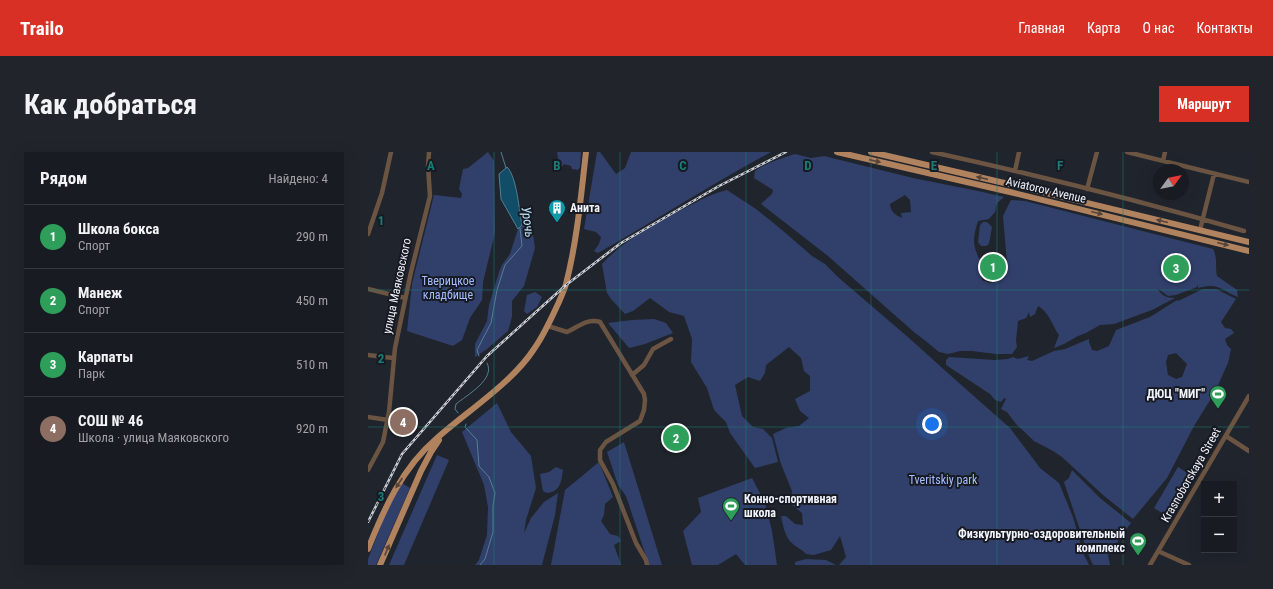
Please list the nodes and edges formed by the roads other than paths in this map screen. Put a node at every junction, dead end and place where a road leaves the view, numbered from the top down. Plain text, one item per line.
1 (429, 152) edge
2 (586, 152) edge
3 (837, 152) edge
4 (871, 152) edge
5 (932, 152) edge
6 (1019, 152) edge
7 (1097, 152) edge
8 (1127, 152) edge
9 (1165, 152) edge
10 (941, 153) edge
11 (391, 154) edge
12 (1163, 161) junction
13 (1015, 171) junction
14 (1214, 174) junction
15 (1249, 182) edge
16 (1087, 189) junction
17 (1203, 219) junction
18 (1200, 230) junction
19 (1244, 231) dead end
20 (368, 234) edge
21 (1249, 242) edge
22 (1249, 251) edge
23 (368, 289) edge
24 (405, 298) junction
25 (548, 326) junction
26 (671, 338) dead end
27 (368, 354) edge
28 (393, 358) junction
29 (632, 375) junction
30 (1249, 396) edge
31 (368, 417) edge
32 (388, 420) junction
33 (443, 434) junction
34 (1226, 436) junction
35 (1249, 451) edge
36 (409, 468) junction
37 (368, 470) edge
38 (420, 473) junction
39 (368, 549) edge
40 (1158, 551) junction
41 (380, 565) edge
42 (647, 565) edge
43 (1150, 565) edge
44 (1190, 565) edge

1 - 24 street, улица Маяковского
2 - 25 main road
3 -> 22 main road, Aviatorov Avenue
18 -> 4 main road, Aviatorov Avenue
5 - 10 street
6 - 13 street
7 - 16 street
8 - 12 street
9 - 12 street
10 - 13 street
11 - 20 street
12 - 14 street
13 - 16 street
14 - 15 street
14 - 17 street
16 - 17 street
17 - 18 street
17 - 19 street
18 - 21 main road, Aviatorov Avenue
23 - 24 street
24 - 28 street, улица Маяковского
25 - 29 street
25 - 33 main road
26 - 29 street
27 - 28 street
28 - 32 street, улица Маяковского
29 - 42 street
30 - 34 street, Krasnoborskaya Street
31 - 32 street
32 - 37 street, улица Маяковского
33 - 36 main road
33 - 38 main road
34 - 35 street
34 - 40 street, Krasnoborskaya Street
36 - 38 main road
36 -> 39 main road
41 -> 38 main road
40 - 43 street, Krasnoborskaya Street
40 - 44 street

